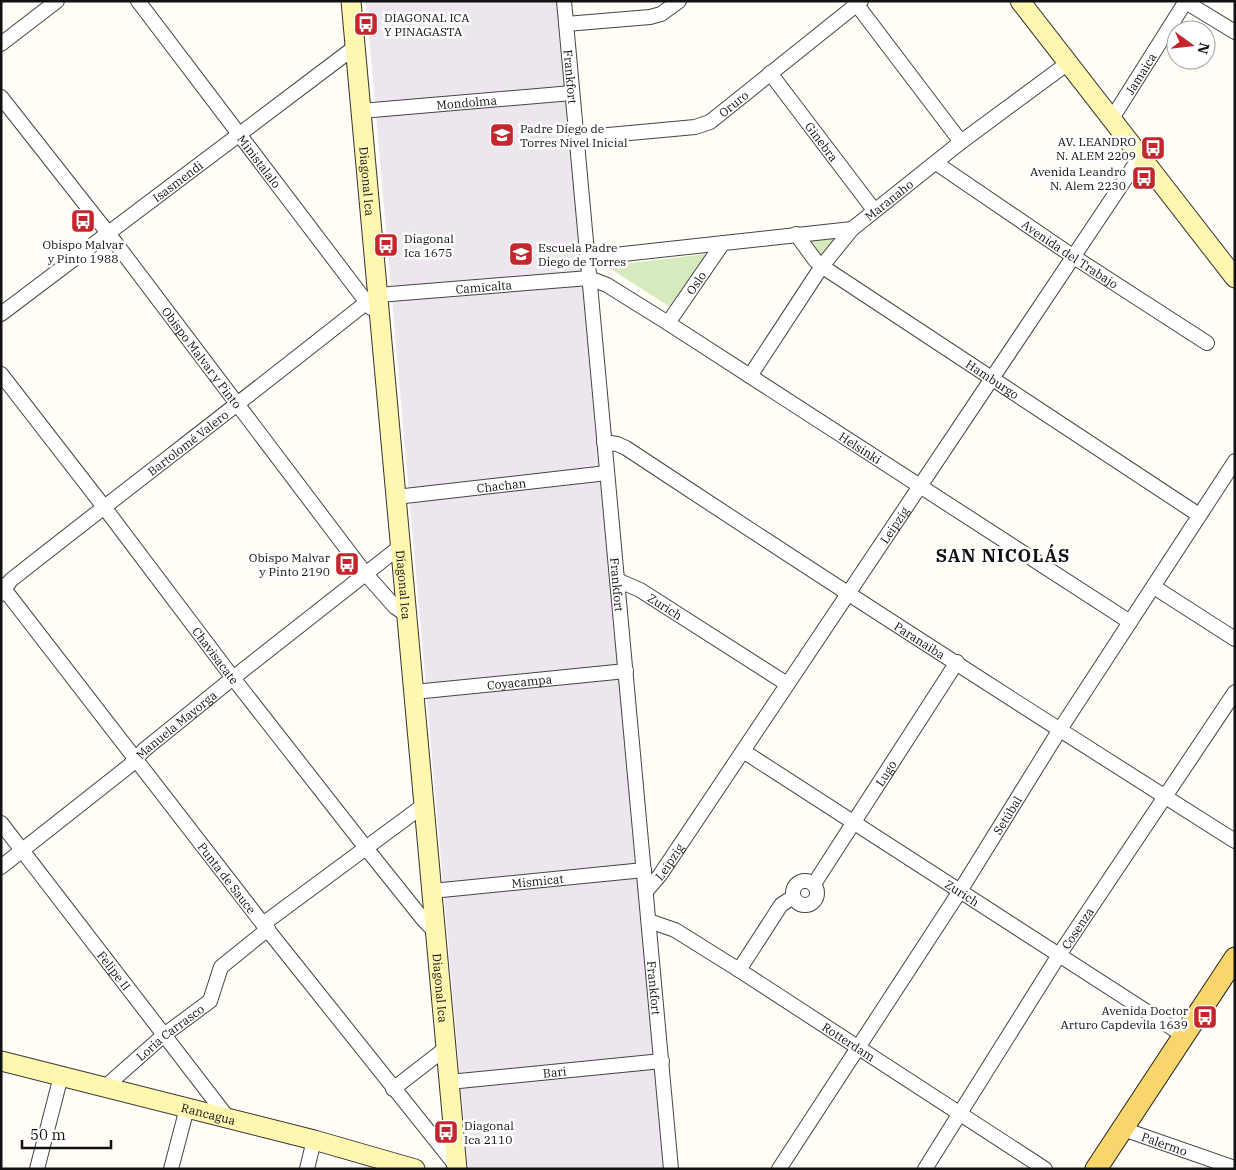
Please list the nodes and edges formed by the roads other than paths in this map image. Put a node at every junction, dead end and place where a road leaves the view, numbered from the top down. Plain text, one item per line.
1 (57, 1) edge
2 (138, 1) edge
3 (564, 1) edge
4 (679, 1) edge
5 (1020, 1) edge
6 (857, 2) edge
7 (1185, 2) edge
8 (350, 4) edge
9 (566, 24) junction
10 (1235, 32) edge
11 (1, 44) edge
12 (355, 47) junction
13 (1068, 63) junction
14 (770, 73) junction
15 (572, 92) junction
16 (1, 96) edge
17 (361, 111) junction
18 (1111, 120) junction
19 (239, 133) junction
20 (576, 138) junction
21 (961, 142) junction
22 (1140, 157) junction
23 (936, 163) junction
24 (874, 210) junction
25 (852, 228) junction
26 (108, 233) junction
27 (796, 234) junction
28 (723, 243) junction
29 (1074, 257) junction
30 (587, 258) junction
31 (822, 266) junction
32 (589, 278) junction
33 (1235, 278) edge
34 (372, 298) junction
35 (1, 314) edge
36 (668, 323) junction
37 (1207, 342) dead end
38 (1, 374) edge
39 (750, 376) junction
40 (991, 378) junction
41 (238, 405) junction
42 (604, 442) junction
43 (1235, 461) edge
44 (607, 473) junction
45 (920, 486) junction
46 (396, 497) junction
47 (104, 506) junction
48 (1199, 515) junction
49 (401, 546) junction
50 (365, 573) junction
51 (617, 580) junction
52 (1154, 587) junction
53 (2, 590) edge
54 (848, 594) junction
55 (407, 615) junction
56 (1130, 622) junction
57 (1235, 639) edge
58 (957, 662) junction
59 (626, 670) junction
60 (233, 678) junction
61 (788, 684) junction
62 (414, 692) junction
63 (1235, 692) edge
64 (1060, 731) junction
65 (743, 750) junction
66 (135, 759) junction
67 (1164, 797) junction
68 (424, 805) junction
69 (854, 822) junction
70 (1, 823) edge
71 (1235, 841) edge
72 (366, 848) junction
73 (23, 850) junction
74 (1, 867) edge
75 (644, 870) junction
76 (646, 890) junction
77 (432, 891) junction
78 (960, 891) junction
79 (649, 920) junction
80 (265, 926) junction
81 (435, 932) junction
82 (1059, 955) junction
83 (1235, 958) edge
84 (739, 970) junction
85 (1183, 1035) junction
86 (164, 1036) junction
87 (446, 1048) junction
88 (857, 1048) junction
89 (1, 1061) edge
90 (662, 1061) junction
91 (61, 1076) junction
92 (449, 1082) junction
93 (105, 1087) junction
94 (393, 1089) junction
95 (187, 1108) junction
96 (960, 1115) junction
97 (228, 1118) junction
98 (1123, 1129) junction
99 (314, 1140) junction
100 (457, 1168) edge
101 (1235, 1168) edge
102 (37, 1169) edge
103 (171, 1169) edge
104 (307, 1169) edge
105 (415, 1169) edge
106 (671, 1169) edge
107 (779, 1169) edge
108 (925, 1169) edge
109 (1045, 1169) edge
110 (1096, 1169) edge

1 - 11 street
2 - 19 street, Ministalalo
3 - 9 street, Frankfort
4 - 9 street
5 - 13 main road
6 - 14 street, Oruro
6 - 21 street
7 - 10 street
7 - 18 street, Jamaica
8 - 12 main road, Diagonal Ica
9 - 15 street, Frankfort
12 - 17 main road, Diagonal Ica
12 - 19 street, Isasmendi
13 - 18 main road
13 - 21 street, Maranaho
14 - 20 street, Oruro
14 - 24 street, Ginebra
15 - 17 street, Mondolma
15 - 20 street, Frankfort
16 - 26 street, Obispo Malvar y Pinto
17 - 34 main road, Diagonal Ica
18 - 22 main road
19 - 26 street, Isasmendi
19 - 34 street, Ministalalo
20 - 30 street, Frankfort
21 - 23 street, Maranaho
22 - 29 street, Leipzig
22 - 33 main road
23 - 24 street, Maranaho
23 - 29 street, Avenida del Trabajo
24 - 25 street, Maranaho
25 - 27 street
25 - 31 street, Maranaho
26 - 35 street, Isasmendi
26 - 41 street, Obispo Malvar y Pinto
27 - 28 street
27 - 31 street, Hamburgo
28 - 30 street
28 - 36 street, Oslo
29 - 37 street, Avenida del Trabajo
29 - 40 street, Leipzig
30 - 32 street, Frankfort
31 - 39 street, Maranaho
31 - 40 street, Hamburgo
32 - 34 street, Camicalta
32 - 36 street, Helsinki
32 - 42 street, Frankfort
34 - 41 street, Bartolomé Valero
34 - 46 main road, Diagonal Ica
36 - 39 street, Helsinki
38 - 47 street, Chavisacate
39 - 45 street, Helsinki
40 - 45 street, Leipzig
40 - 48 street, Hamburgo
41 - 47 street, Bartolomé Valero
41 - 50 street, Obispo Malvar y Pinto
42 - 44 street, Frankfort
42 - 54 street, Paranaiba
43 - 48 street, Setúbal
44 - 46 street, Chachan
44 - 51 street, Frankfort
45 - 54 street, Leipzig
45 - 56 street, Helsinki
46 - 49 main road, Diagonal Ica
47 - 53 street, Bartolomé Valero
47 - 60 street, Chavisacate
48 - 52 street, Setúbal
49 - 50 street, Manuela Mayorga
49 - 55 main road, Diagonal Ica
50 - 55 street, Obispo Malvar y Pinto
50 - 60 street, Manuela Mayorga
51 - 59 street, Frankfort
51 - 61 street, Zurich
52 - 56 street, Setúbal
52 - 57 street
53 - 66 street, Punta de Sauce
54 - 58 street, Paranaiba
54 - 61 street, Leipzig
55 - 62 main road, Diagonal Ica
56 - 64 street, Setúbal
58 - 64 street, Paranaiba
58 - 69 street, Lugo
59 - 62 street, Coyacampa
59 - 75 street, Frankfort
60 - 66 street, Manuela Mayorga
60 - 72 street, Chavisacate
61 - 65 street, Leipzig
62 - 68 main road, Diagonal Ica
63 - 67 street, Cosenza
64 - 67 street, Paranaiba
64 - 78 street, Setúbal
65 - 69 street, Zurich
65 - 76 street, Leipzig
66 - 73 street, Manuela Mayorga
66 - 80 street, Punta de Sauce
67 - 71 street, Paranaiba
67 - 82 street, Cosenza
68 - 72 street, Loria Carrasco
68 - 77 main road, Diagonal Ica
69 - 78 street, Zurich
69 - 84 street, Lugo
70 - 73 street, Felipe II
72 - 80 street, Loria Carrasco
72 - 81 street, Chavisacate
73 - 74 street, Manuela Mayorga
73 - 86 street, Felipe II
75 - 76 street, Frankfort
75 - 77 street, Mismicat
76 - 79 street, Frankfort
77 - 81 main road, Diagonal Ica
78 - 82 street, Zurich
78 - 88 street, Setúbal
79 - 84 street, Rotterdam
79 - 90 street, Frankfort
80 - 86 street, Loria Carrasco
80 - 94 street, Punta de Sauce
81 - 87 main road, Diagonal Ica
82 - 85 street, Zurich
82 - 96 street, Cosenza
83 - 85 main road
84 - 88 street, Rotterdam
85 - 98 main road
86 - 93 street, Loria Carrasco
86 - 97 street, Felipe II
87 - 92 main road, Diagonal Ica
87 - 94 street
88 - 96 street, Rotterdam
88 - 107 street, Setúbal
89 - 91 main road, Rancagua
90 - 92 street, Bari
90 - 106 street, Frankfort
91 - 93 main road, Rancagua
91 - 102 street
92 - 100 main road, Diagonal Ica
93 - 95 main road, Rancagua
94 - 100 street, Punta de Sauce
95 - 97 main road, Rancagua
95 - 103 street
96 - 108 street, Cosenza
96 - 109 street, Rotterdam
97 - 99 main road, Rancagua
98 - 101 street, Palermo
98 - 110 main road
99 - 104 street
99 - 105 main road, Rancagua

